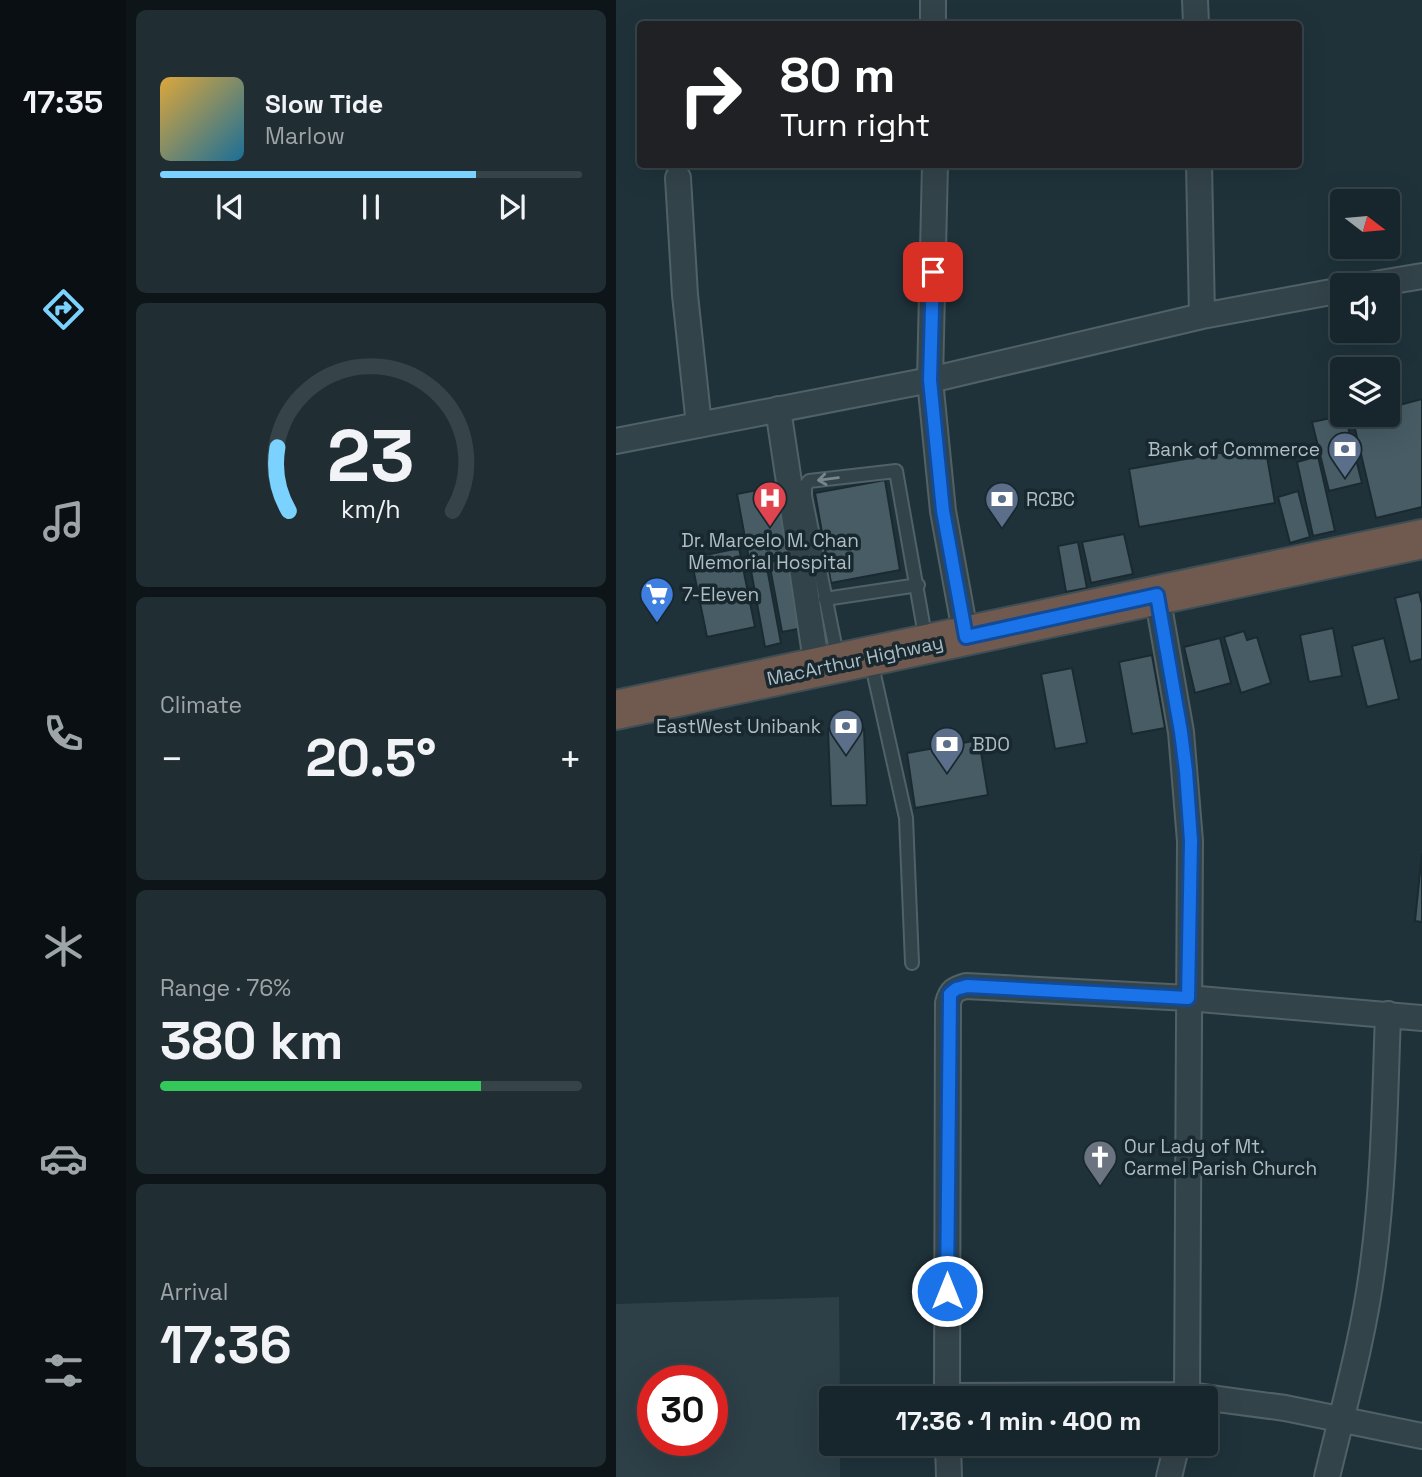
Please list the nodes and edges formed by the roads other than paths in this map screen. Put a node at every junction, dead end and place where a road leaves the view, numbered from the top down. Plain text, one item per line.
1 (933, 0) edge
2 (1195, 0) edge
3 (933, 21) edge
4 (1196, 21) edge
5 (935, 168) edge
6 (1199, 168) edge
7 (678, 178) dead end
8 (1422, 276) edge
9 (1400, 280) edge
10 (1330, 292) edge
11 (1202, 316) junction
12 (930, 380) junction
13 (778, 409) junction
14 (699, 425) junction
15 (616, 441) edge
16 (1422, 540) edge
17 (918, 585) junction
18 (1157, 595) junction
19 (825, 599) junction
20 (966, 637) junction
21 (927, 645) junction
22 (842, 663) junction
23 (616, 710) edge
24 (912, 962) dead end
25 (1188, 998) junction
26 (1388, 1014) junction
27 (1422, 1018) edge
28 (947, 1386) edge
29 (1187, 1386) edge
30 (1218, 1401) edge
31 (1341, 1418) junction
32 (1422, 1436) edge
33 (948, 1456) edge
34 (1174, 1456) edge
35 (948, 1477) edge
36 (1169, 1477) edge
37 (1327, 1477) edge

1 - 3 street
2 - 4 street
5 - 12 street
6 - 11 street
7 - 14 street
8 - 9 street
10 - 11 street
11 - 12 street
12 - 13 street
12 - 20 street
13 - 14 street
13 - 22 street
14 - 15 street
16 - 18 highway, MacArthur Highway
17 - 19 lane
17 -> 19 lane
17 - 21 lane
18 - 20 highway, MacArthur Highway
18 - 25 street
19 - 22 lane
20 - 21 highway, MacArthur Highway
21 - 22 highway, MacArthur Highway
22 - 23 highway, MacArthur Highway
22 - 24 lane
25 - 26 street
25 - 28 street
25 - 29 street
26 - 27 street
26 - 31 street
30 - 31 street
31 - 32 street
31 - 37 street
33 - 35 street
34 - 36 street

